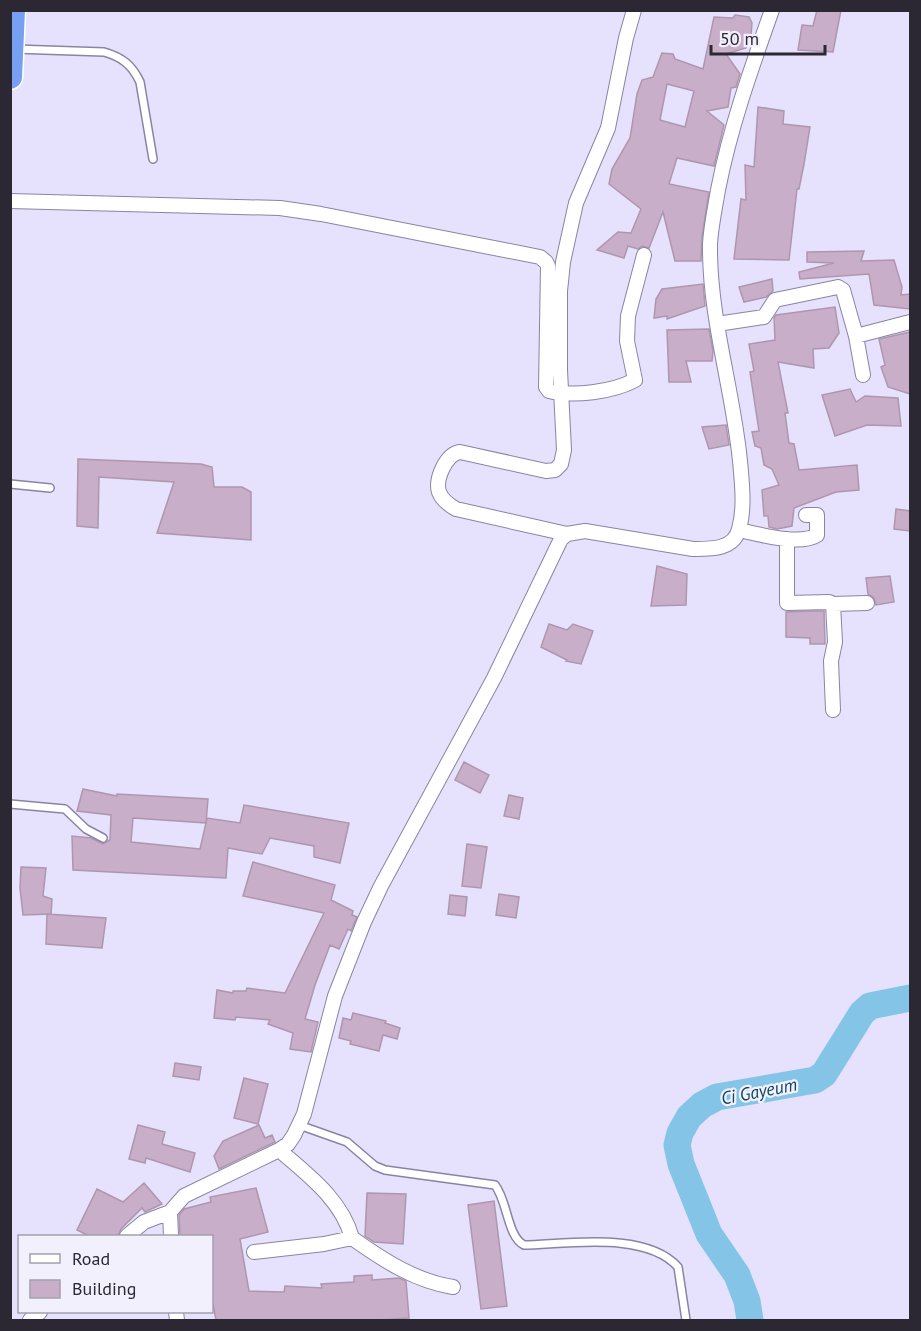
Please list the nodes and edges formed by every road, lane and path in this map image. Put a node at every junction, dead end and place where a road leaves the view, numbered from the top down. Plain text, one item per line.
1 (13, 10) edge
2 (634, 10) edge
3 (772, 10) edge
4 (11, 49) edge
5 (10, 76) edge
6 (153, 159) dead end
7 (10, 201) edge
8 (644, 255) dead end
9 (910, 322) edge
10 (717, 324) junction
11 (856, 336) junction
12 (863, 375) dead end
13 (557, 393) junction
14 (10, 484) edge
15 (50, 488) dead end
16 (806, 515) dead end
17 (739, 530) junction
18 (567, 534) junction
19 (787, 539) junction
20 (867, 603) dead end
21 (832, 604) junction
22 (833, 710) dead end
23 (10, 804) edge
24 (103, 838) dead end
25 (299, 1125) junction
26 (279, 1150) junction
27 (170, 1212) junction
28 (128, 1235) edge
29 (171, 1235) edge
30 (352, 1238) junction
31 (254, 1252) dead end
32 (453, 1287) dead end
33 (686, 1320) edge

1 - 4 highway
2 - 13 street
3 - 10 street
4 - 5 highway
4 - 6 lane
7 - 13 street
8 - 13 street
9 - 11 street
10 - 11 street
10 - 17 street
11 - 12 street
13 - 18 street
14 - 15 lane
16 - 19 street
17 - 18 street
17 - 19 street
18 - 25 street
19 - 21 street
20 - 21 street
21 - 22 street
23 - 24 lane
25 - 26 street
25 - 33 lane
26 - 27 street
26 - 30 street
27 - 28 street
27 - 29 street
30 - 31 street
30 - 32 street

